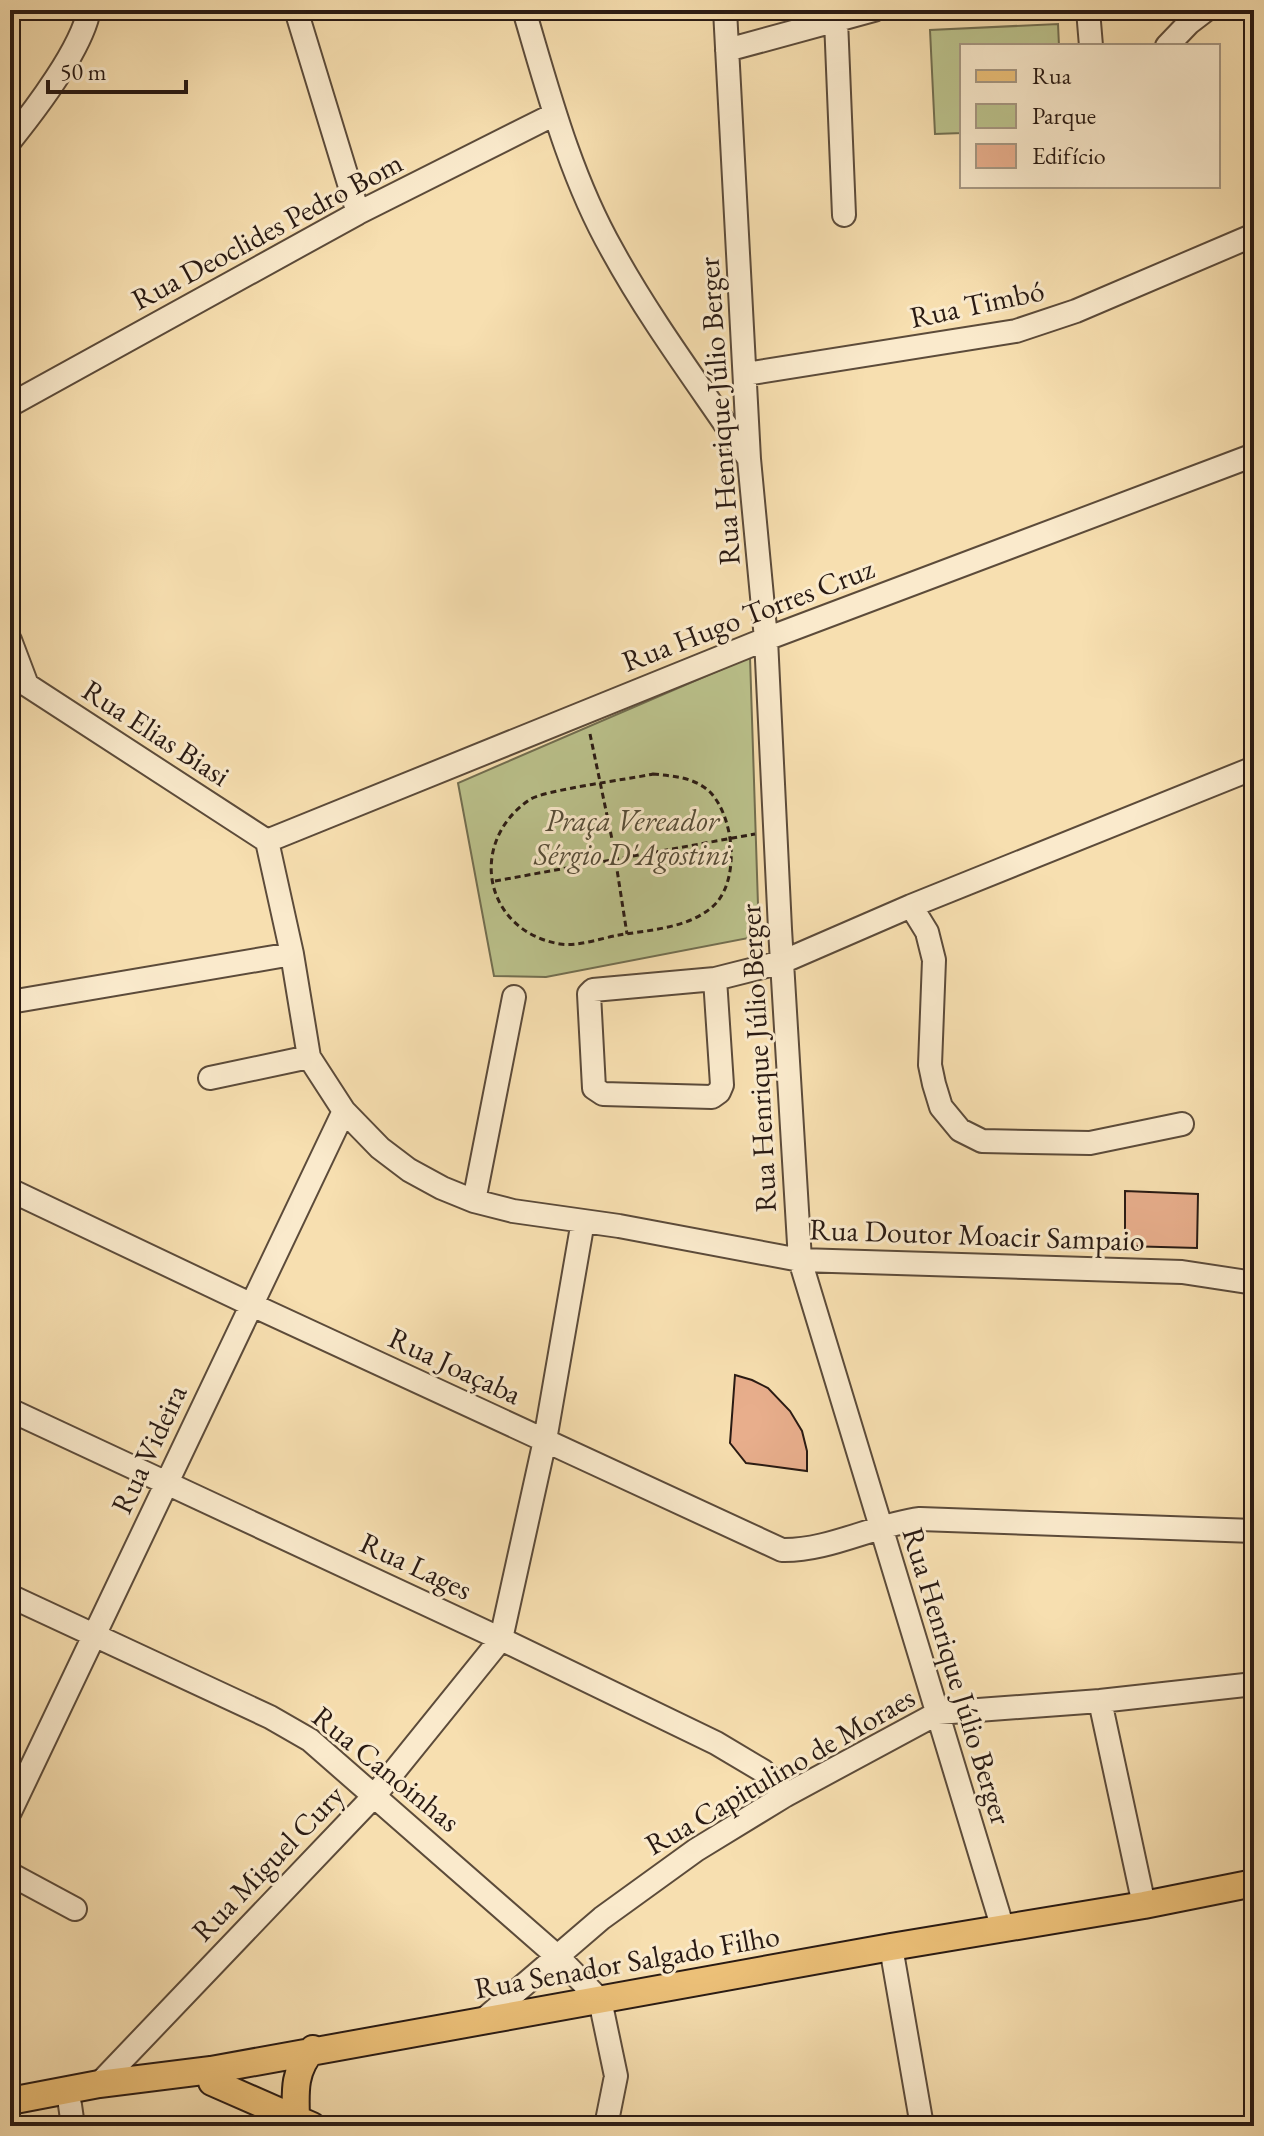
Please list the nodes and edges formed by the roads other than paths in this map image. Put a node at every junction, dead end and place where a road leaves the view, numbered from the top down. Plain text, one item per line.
1 (89, 10) edge
2 (296, 10) edge
3 (524, 10) edge
4 (725, 10) edge
5 (874, 10) edge
6 (1088, 10) edge
7 (1206, 10) edge
8 (836, 20) junction
9 (1091, 44) edge
10 (1169, 44) edge
11 (727, 50) junction
12 (555, 114) junction
13 (10, 141) edge
14 (358, 213) junction
15 (844, 215) dead end
16 (1254, 235) edge
17 (746, 374) junction
18 (10, 405) edge
19 (1254, 455) edge
20 (749, 459) junction
21 (766, 639) junction
22 (10, 640) edge
23 (19, 681) edge
24 (1254, 768) edge
25 (267, 841) junction
26 (911, 906) junction
27 (292, 954) junction
28 (782, 962) junction
29 (715, 979) junction
30 (514, 997) dead end
31 (10, 1002) edge
32 (309, 1057) junction
33 (210, 1078) dead end
34 (344, 1111) junction
35 (1182, 1124) dead end
36 (10, 1190) edge
37 (474, 1201) junction
38 (583, 1221) junction
39 (800, 1260) junction
40 (1254, 1283) edge
41 (250, 1304) junction
42 (10, 1410) edge
43 (545, 1440) junction
44 (166, 1483) junction
45 (881, 1527) junction
46 (1254, 1531) edge
47 (10, 1596) edge
48 (95, 1634) junction
49 (501, 1639) junction
50 (1254, 1684) edge
51 (1100, 1701) junction
52 (938, 1713) junction
53 (375, 1795) junction
54 (786, 1795) junction
55 (10, 1812) edge
56 (10, 1874) edge
57 (1253, 1888) edge
58 (1144, 1905) junction
59 (75, 1909) dead end
60 (1003, 1929) junction
61 (891, 1947) junction
62 (558, 1957) junction
63 (600, 2000) junction
64 (482, 2021) junction
65 (313, 2049) junction
66 (212, 2076) junction
67 (99, 2084) junction
68 (10, 2101) edge
69 (10, 2116) edge
70 (71, 2116) edge
71 (304, 2121) edge
72 (606, 2126) edge
73 (922, 2126) edge

1 - 13 street
2 - 14 street
3 - 12 street
4 - 11 street, Rua Henrique Júlio Berger
5 - 8 street
6 - 9 street
7 - 10 street
8 - 11 street
8 - 15 street
11 - 17 street, Rua Henrique Júlio Berger
12 - 14 street, Rua Deoclides Pedro Bom
12 - 20 street
14 - 18 street, Rua Deoclides Pedro Bom
16 - 17 street, Rua Timbó
17 - 20 street, Rua Henrique Júlio Berger
19 - 21 street, Rua Hugo Torres Cruz
20 - 21 street, Rua Henrique Júlio Berger
21 - 25 street, Rua Hugo Torres Cruz
21 - 28 street, Rua Henrique Júlio Berger
22 - 23 street
23 - 25 street, Rua Elias Biasi
24 - 26 street
25 - 27 street, Rua Doutor Moacir Sampaio
26 - 28 street
26 - 35 street
27 - 31 street
27 - 32 street, Rua Doutor Moacir Sampaio
28 - 29 street
28 - 39 street, Rua Henrique Júlio Berger
29 - 29 street
30 - 37 street
32 - 33 street
32 - 34 street, Rua Doutor Moacir Sampaio
34 - 37 street, Rua Doutor Moacir Sampaio
34 - 41 street, Rua Videira
36 - 41 street, Rua Joaçaba
37 - 38 street, Rua Doutor Moacir Sampaio
38 - 39 street, Rua Doutor Moacir Sampaio
38 - 43 street
39 - 40 street, Rua Doutor Moacir Sampaio
39 - 45 street, Rua Henrique Júlio Berger
41 - 43 street, Rua Joaçaba
41 - 44 street, Rua Videira
42 - 44 street, Rua Lages
43 - 45 street, Rua Joaçaba
43 - 49 street
44 - 48 street, Rua Videira
44 - 49 street, Rua Lages
45 - 46 street, Rua Joaçaba
45 - 52 street, Rua Henrique Júlio Berger
47 - 48 street, Rua Canoinhas
48 - 53 street, Rua Canoinhas
48 - 55 street, Rua Videira
49 - 53 street, Rua Miguel Cury
49 - 54 street, Rua Lages
50 - 51 street, Rua Capitulino de Moraes
51 - 52 street, Rua Capitulino de Moraes
51 - 58 street
52 - 54 street, Rua Capitulino de Moraes
52 - 60 street, Rua Henrique Júlio Berger
53 - 62 street, Rua Canoinhas
53 - 67 street, Rua Miguel Cury
54 - 62 street, Rua Capitulino de Moraes
56 - 59 street
57 - 58 main road, Rua Senador Salgado Filho
58 - 60 main road, Rua Senador Salgado Filho
60 - 61 main road, Rua Senador Salgado Filho
61 - 63 main road, Rua Senador Salgado Filho
61 - 73 street
62 - 63 street, Rua Canoinhas
62 - 64 street, Rua Capitulino de Moraes
63 - 64 main road, Rua Senador Salgado Filho
63 - 72 street
64 - 65 main road, Rua Senador Salgado Filho
65 - 66 main road, Rua Senador Salgado Filho
65 - 71 main road
66 - 67 main road, Rua Senador Salgado Filho
66 - 70 main road, Rua Senador Salgado Filho
66 - 71 main road
67 - 68 main road, Rua Senador Salgado Filho
69 - 70 main road, Rua Senador Salgado Filho

